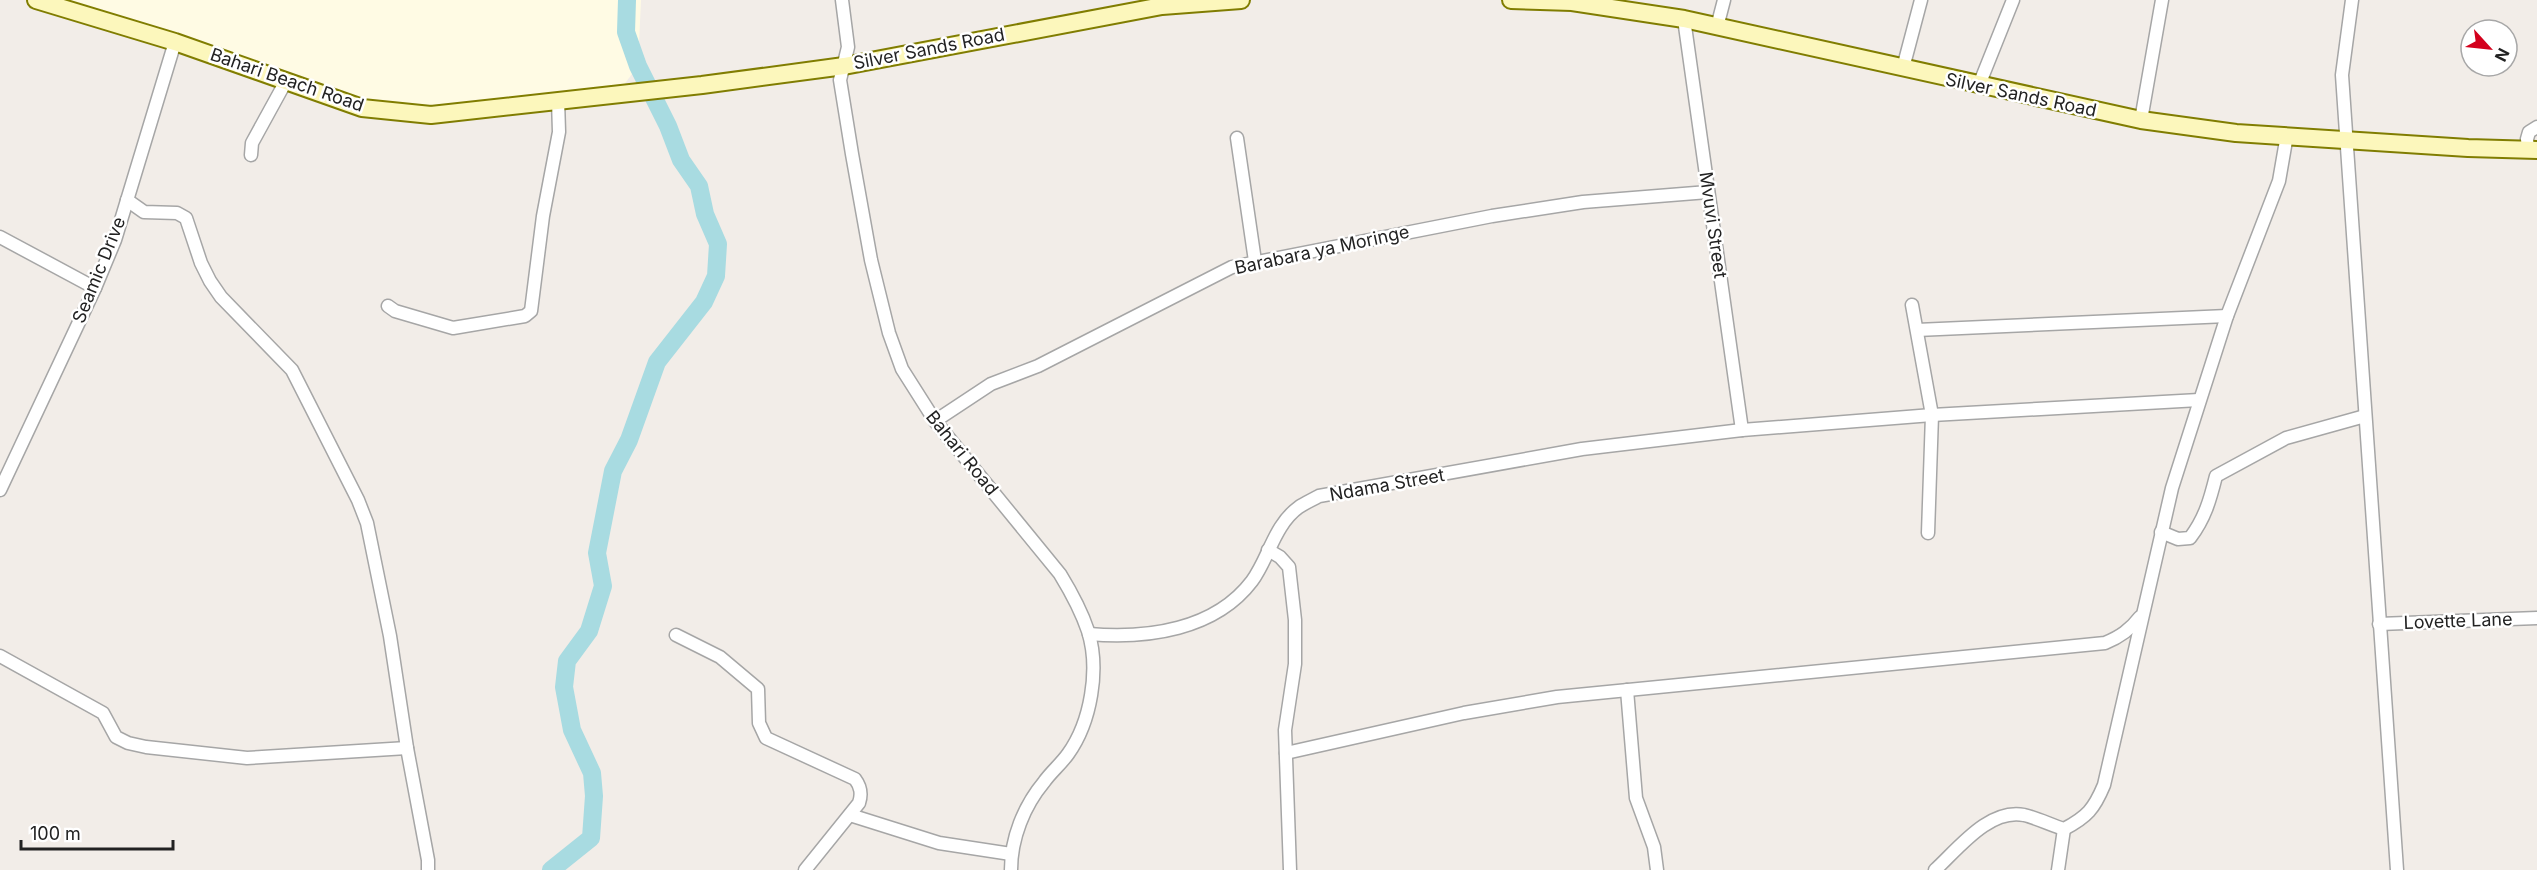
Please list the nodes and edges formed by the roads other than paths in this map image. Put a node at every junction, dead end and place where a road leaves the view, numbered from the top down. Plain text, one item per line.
1 (36, 0) edge
2 (842, 0) edge
3 (1241, 0) edge
4 (1511, 0) edge
5 (1724, 0) edge
6 (1921, 0) edge
7 (2013, 0) edge
8 (2162, 0) edge
9 (2352, 0) edge
10 (1572, 1) edge
11 (1684, 19) junction
12 (1717, 27) junction
13 (175, 42) junction
14 (844, 66) junction
15 (1903, 68) junction
16 (286, 81) junction
17 (1979, 86) junction
18 (617, 94) joint
19 (558, 100) junction
20 (2141, 120) junction
21 (2537, 127) edge
22 (2287, 135) junction
23 (1237, 138) dead end
24 (2346, 140) junction
25 (2533, 149) edge
26 (251, 155) dead end
27 (1708, 192) junction
28 (127, 200) junction
29 (0, 237) edge
30 (1255, 261) junction
31 (94, 288) junction
32 (1912, 305) dead end
33 (388, 306) dead end
34 (2227, 316) junction
35 (1917, 330) junction
36 (2199, 400) junction
37 (1932, 415) junction
38 (2365, 416) junction
39 (935, 422) junction
40 (1742, 430) junction
41 (0, 490) edge
42 (2162, 532) junction
43 (1928, 533) dead end
44 (1268, 550) junction
45 (2142, 615) junction
46 (2537, 618) edge
47 (2379, 624) junction
48 (1089, 634) junction
49 (676, 635) dead end
50 (0, 656) edge
51 (1627, 690) junction
52 (406, 748) junction
53 (1286, 753) junction
54 (850, 815) junction
55 (2064, 829) junction
56 (1011, 854) junction
57 (428, 870) edge
58 (805, 870) edge
59 (1011, 870) edge
60 (1290, 870) edge
61 (1657, 870) edge
62 (1935, 870) edge
63 (2058, 870) edge
64 (2397, 870) edge

1 - 13 street, Bahari Beach Road
2 - 14 street, Bahari Road
3 - 14 street, Silver Sands Road
4 - 10 street, Silver Sands Road
5 - 12 street
6 - 15 street
7 - 17 street
8 - 20 street
9 - 24 street
10 - 11 street, Silver Sands Road
11 - 12 street, Silver Sands Road
11 - 27 street, Mvuvi Street
12 - 15 street, Silver Sands Road
13 - 16 street, Bahari Beach Road
13 - 28 street, Seamic Drive
14 - 18 street, Silver Sands Road
14 - 39 street, Bahari Road
15 - 17 street, Silver Sands Road
16 - 19 street, Bahari Beach Road
16 - 26 street
17 - 20 street, Silver Sands Road
18 - 19 street, Bahari Beach Road
19 - 33 street
20 - 22 street, Silver Sands Road
21 - 25 street
22 - 24 street, Silver Sands Road
22 - 34 street
23 - 30 street
24 - 25 street, Silver Sands Road
24 - 38 street
27 - 30 street, Barabara ya Moringe
27 - 40 street, Mvuvi Street
28 - 31 street, Seamic Drive
28 - 52 street
29 - 31 street
30 - 39 street, Barabara ya Moringe
31 - 41 street, Seamic Drive
32 - 35 street
34 - 35 street
34 - 36 street
35 - 37 street
36 - 37 street, Ndama Street
36 - 42 street
37 - 40 street, Ndama Street
37 - 43 street
38 - 42 street
38 - 47 street
39 - 48 street, Bahari Road
40 - 44 street, Ndama Street
42 - 45 street
44 - 48 street, Ndama Street
44 - 53 street
45 - 51 street
45 - 55 street
46 - 47 street, Lovette Lane
47 - 64 street
48 - 56 street, Bahari Road
49 - 54 street
50 - 52 street
51 - 53 street
51 - 61 street
52 - 57 street
53 - 60 street
54 - 56 street
54 - 58 street
55 - 62 street
55 - 63 street
56 - 59 street, Bahari Road

